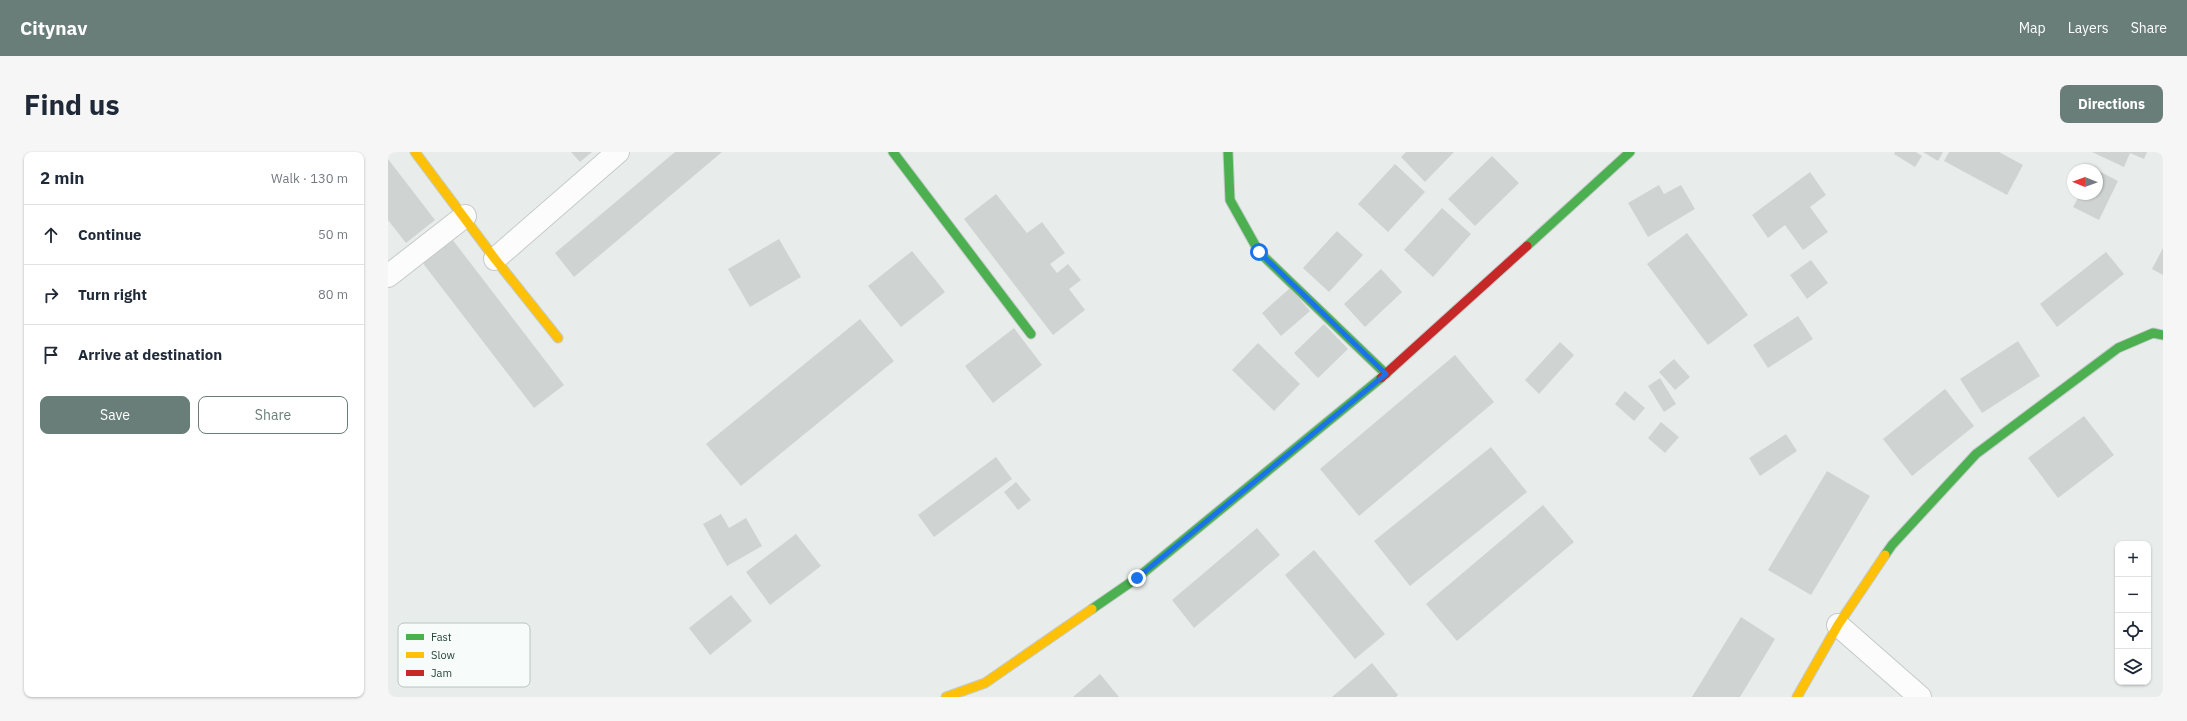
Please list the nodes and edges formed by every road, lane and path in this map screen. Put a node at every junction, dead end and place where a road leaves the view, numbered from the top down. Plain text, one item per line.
1 (415, 152) edge
2 (618, 152) edge
3 (893, 152) edge
4 (1228, 152) edge
5 (1630, 152) edge
6 (464, 216) junction
7 (495, 259) junction
8 (388, 276) edge
9 (1031, 334) dead end
10 (2163, 335) edge
11 (558, 338) dead end
12 (1386, 374) junction
13 (1838, 625) junction
14 (946, 697) edge
15 (1797, 697) edge
16 (1920, 697) edge

1 - 6 street
2 - 7 street
3 - 9 street
4 - 12 street
5 - 12 street
6 - 7 street
6 - 8 street
7 - 11 street
10 - 13 street
12 - 14 street
13 - 15 street
13 - 16 street

